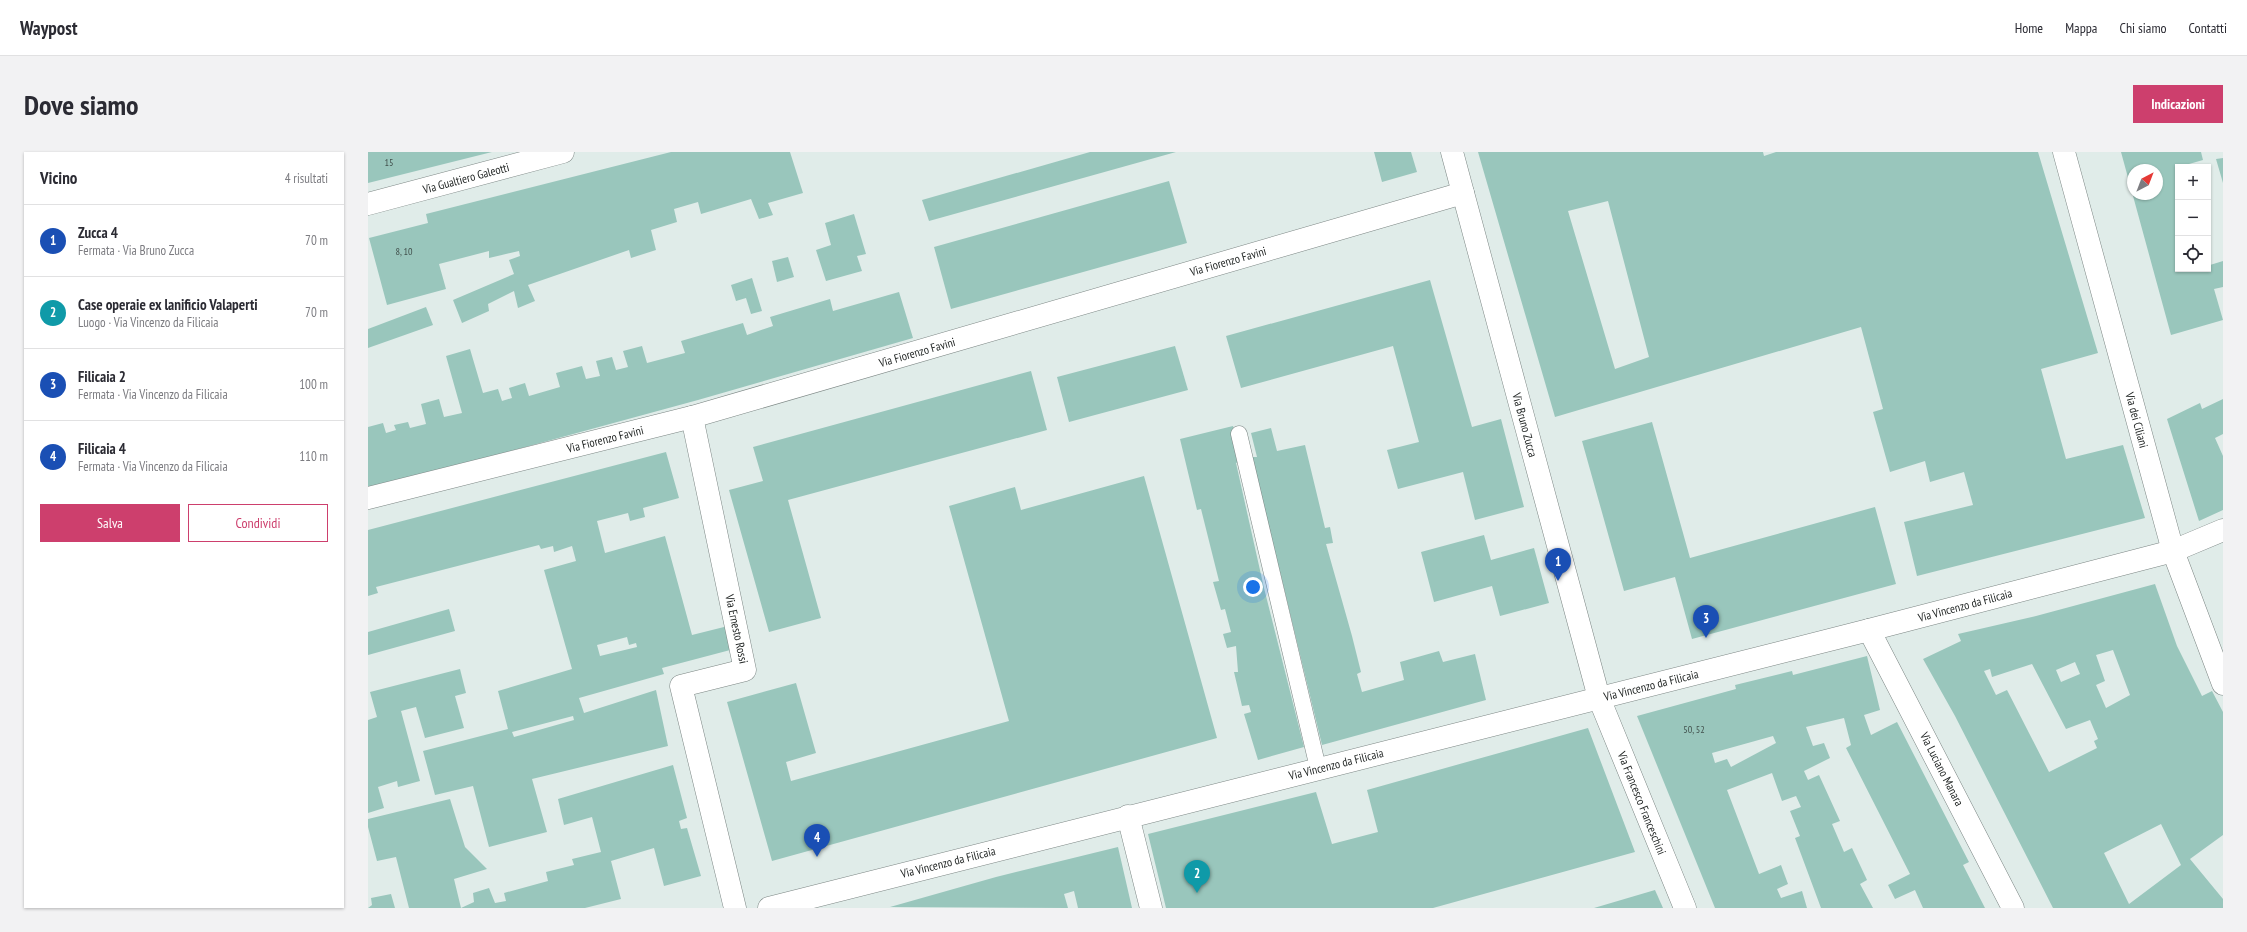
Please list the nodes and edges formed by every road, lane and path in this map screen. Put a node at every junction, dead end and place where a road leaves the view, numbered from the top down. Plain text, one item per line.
1 (563, 152) edge
2 (1452, 152) edge
3 (2064, 152) edge
4 (1463, 193) junction
5 (368, 204) edge
6 (692, 417) junction
7 (1239, 434) dead end
8 (368, 498) edge
9 (2223, 530) edge
10 (2173, 551) junction
11 (1869, 630) junction
12 (2223, 684) edge
13 (1599, 698) junction
14 (1318, 768) junction
15 (1128, 816) junction
16 (735, 908) edge
17 (769, 908) edge
18 (1151, 908) edge
19 (1685, 908) edge
20 (2013, 908) edge

1 - 5 street, Via Gualtiero Galeotti
2 - 4 street, Via Bruno Zucca
3 - 10 street, Via dei Ciliani
4 - 6 street, Via Fiorenzo Favini
4 - 13 street, Via Bruno Zucca
6 - 8 street, Via Fiorenzo Favini
6 - 16 street, Via Ernesto Rossi
7 - 14 lane
9 - 10 street, Via Vincenzo da Filicaia
10 - 11 street, Via Vincenzo da Filicaia
10 - 12 street, Via dei Ciliani
11 - 13 street, Via Vincenzo da Filicaia
11 - 20 street, Via Luciano Manara
13 - 14 street, Via Vincenzo da Filicaia
13 - 19 street, Via Francesco Franceschini
14 - 15 street, Via Vincenzo da Filicaia
15 - 17 street, Via Vincenzo da Filicaia
15 - 18 street

